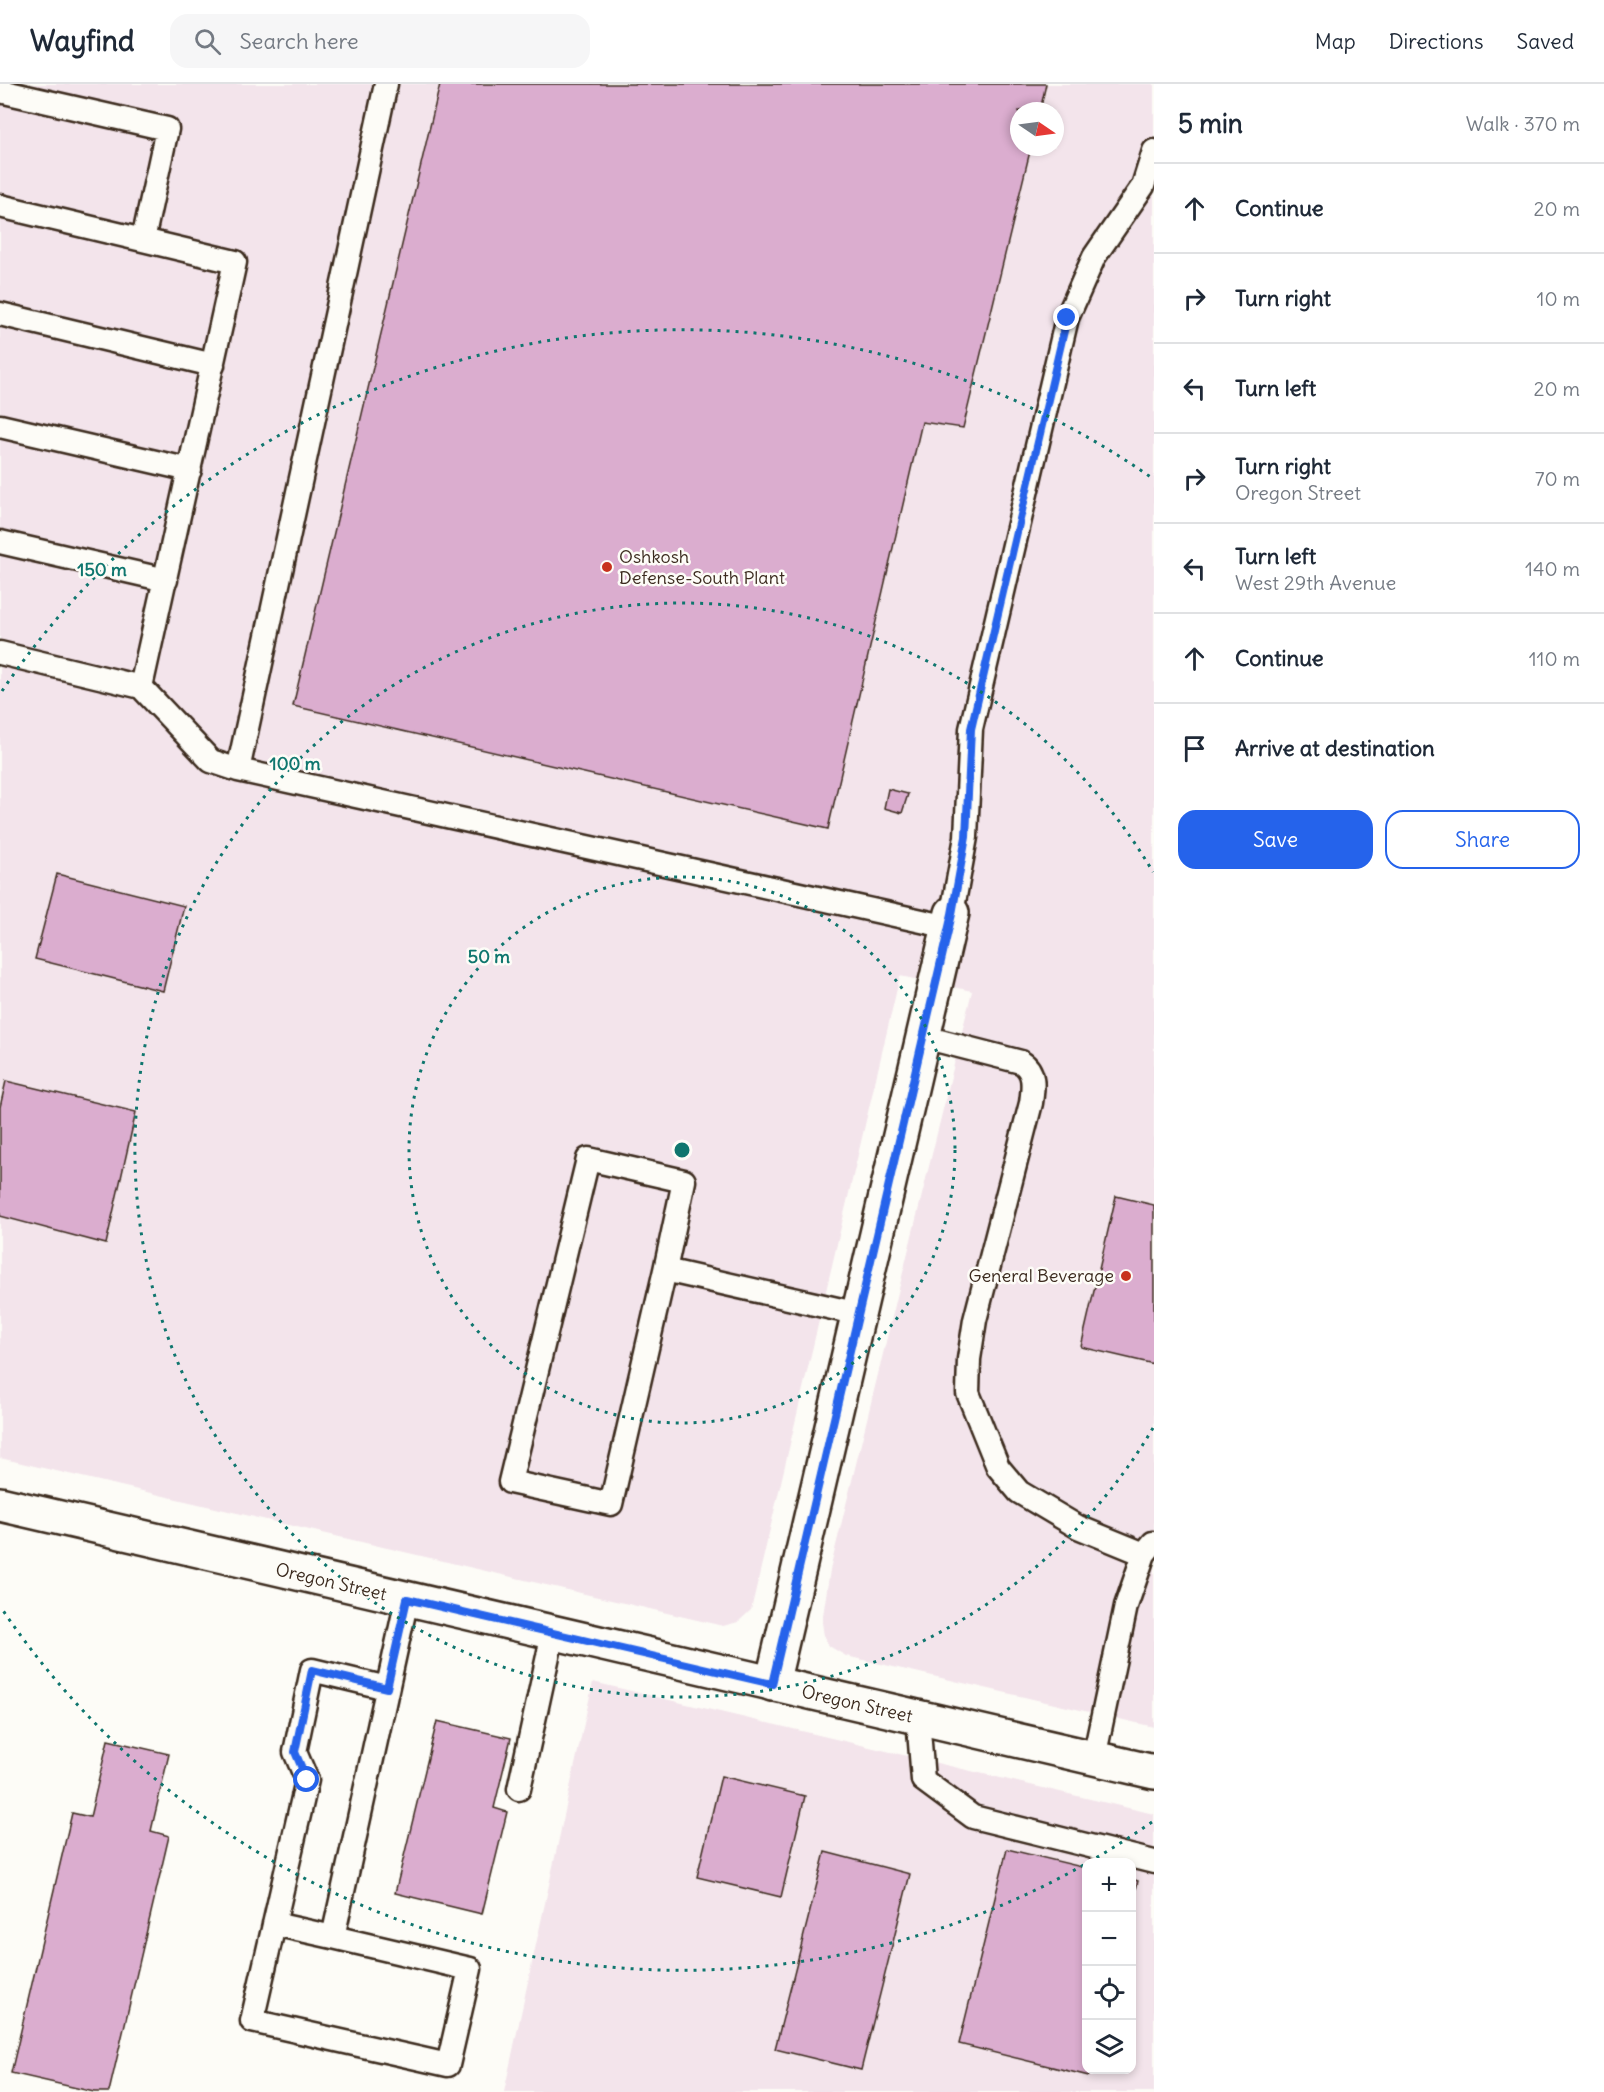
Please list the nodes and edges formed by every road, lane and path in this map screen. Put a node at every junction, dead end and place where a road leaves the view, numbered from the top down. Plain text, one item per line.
1 (386, 84) edge
2 (0, 91) edge
3 (1154, 151) edge
4 (0, 206) edge
5 (143, 240) junction
6 (0, 314) edge
7 (213, 365) junction
8 (0, 426) edge
9 (190, 470) junction
10 (0, 542) edge
11 (166, 580) junction
12 (0, 653) edge
13 (141, 687) junction
14 (238, 770) junction
15 (951, 920) junction
16 (924, 1037) junction
17 (665, 1270) junction
18 (859, 1314) junction
19 (0, 1504) edge
20 (1149, 1548) edge
21 (407, 1599) junction
22 (553, 1633) junction
23 (772, 1684) junction
24 (387, 1688) junction
25 (918, 1718) junction
26 (1094, 1758) junction
27 (1154, 1772) edge
28 (519, 1789) dead end
29 (1154, 1862) edge
30 (274, 1924) junction
31 (333, 1937) junction

1 - 14 lane
2 - 5 lane
3 - 15 lane
4 - 5 lane
5 - 7 lane
6 - 7 lane
7 - 9 lane
8 - 9 lane
9 - 11 lane
10 - 11 lane
11 - 13 lane
12 - 13 lane
13 - 14 lane
14 - 15 lane
15 - 16 street
16 - 18 street
16 - 20 lane
17 - 17 lane
17 - 18 lane
18 - 23 street
19 - 21 street, Oregon Street
20 - 26 lane
21 - 22 street, Oregon Street
21 - 24 lane
22 - 23 street, Oregon Street
22 - 28 lane
23 - 25 street, Oregon Street
24 - 30 lane
24 - 31 lane
25 - 26 street, Oregon Street
25 - 29 lane
26 - 27 street, Oregon Street
30 - 31 lane
30 - 31 lane

